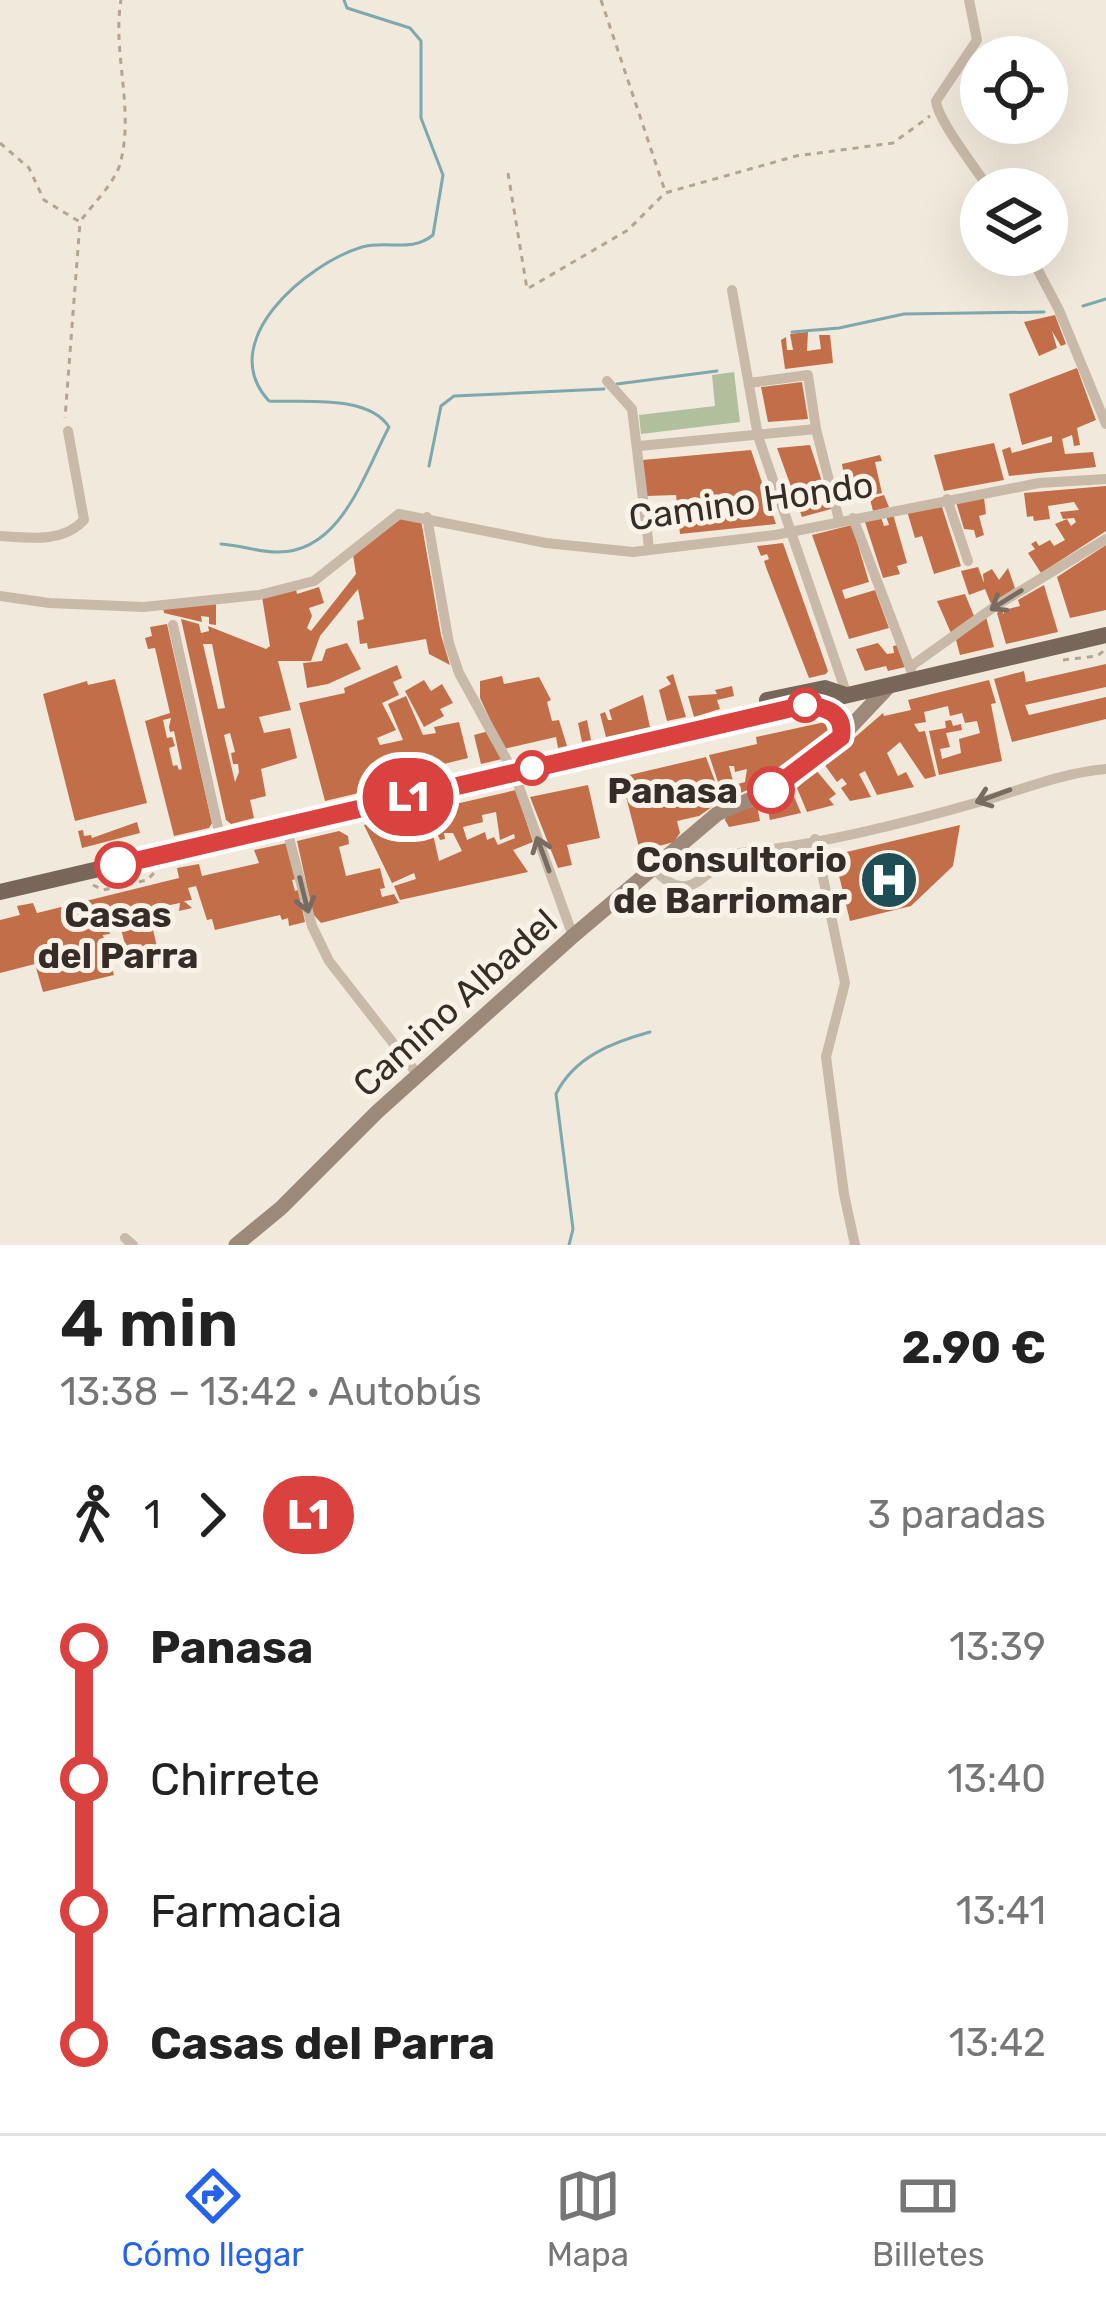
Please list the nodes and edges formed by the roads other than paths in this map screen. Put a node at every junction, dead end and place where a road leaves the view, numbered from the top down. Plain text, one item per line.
1 (969, 0) edge
2 (975, 168) edge
3 (1041, 276) edge
4 (732, 290) dead end
5 (607, 381) dead end
6 (749, 383) junction
7 (1106, 424) edge
8 (816, 429) junction
9 (68, 431) road end
10 (758, 436) junction
11 (639, 446) junction
12 (1106, 479) edge
13 (947, 499) junction
14 (427, 517) junction
15 (854, 518) junction
16 (839, 520) junction
17 (791, 532) junction
18 (0, 536) edge
19 (1106, 539) edge
20 (649, 548) junction
21 (968, 561) dead end
22 (0, 596) edge
23 (172, 625) dead end
24 (1106, 634) edge
25 (912, 673) junction
26 (890, 685) junction
27 (847, 695) junction
28 (805, 705) junction
29 (770, 713) junction
30 (841, 737) junction
31 (1106, 769) edge
32 (514, 772) junction
33 (286, 826) junction
34 (815, 839) junction
35 (221, 841) junction
36 (653, 868) junction
37 (0, 892) edge
38 (573, 936) junction
39 (418, 1075) junction
40 (236, 1245) edge
41 (855, 1245) edge

1 - 2 street
3 - 7 street
4 - 6 street
5 - 11 street
6 - 8 street
6 - 10 street
8 - 10 street
8 - 16 street
9 - 18 street
10 - 11 street
10 - 17 street
11 - 20 street
12 - 13 street, Camino Hondo
13 - 15 street, Camino Hondo
13 - 21 street
14 - 20 street, Camino Hondo
14 - 22 street
14 - 32 street
15 - 16 street, Camino Hondo
15 - 25 street
16 - 17 street, Camino Hondo
17 - 20 street, Camino Hondo
17 - 27 street
19 -> 25 street
23 - 35 street
24 - 25 main road
25 - 26 main road
26 - 27 main road
26 - 30 main road, Camino Albadel
27 - 28 main road
27 - 29 main road
28 - 29 main road
28 - 30 main road
29 - 32 main road
30 - 36 main road, Camino Albadel
31 -> 34 street
32 - 33 main road
38 -> 32 street
33 - 35 main road
33 -> 39 street
34 - 36 street
34 - 41 street
35 - 37 main road
36 - 38 main road, Camino Albadel
38 - 39 main road, Camino Albadel
39 - 40 main road, Camino Albadel

